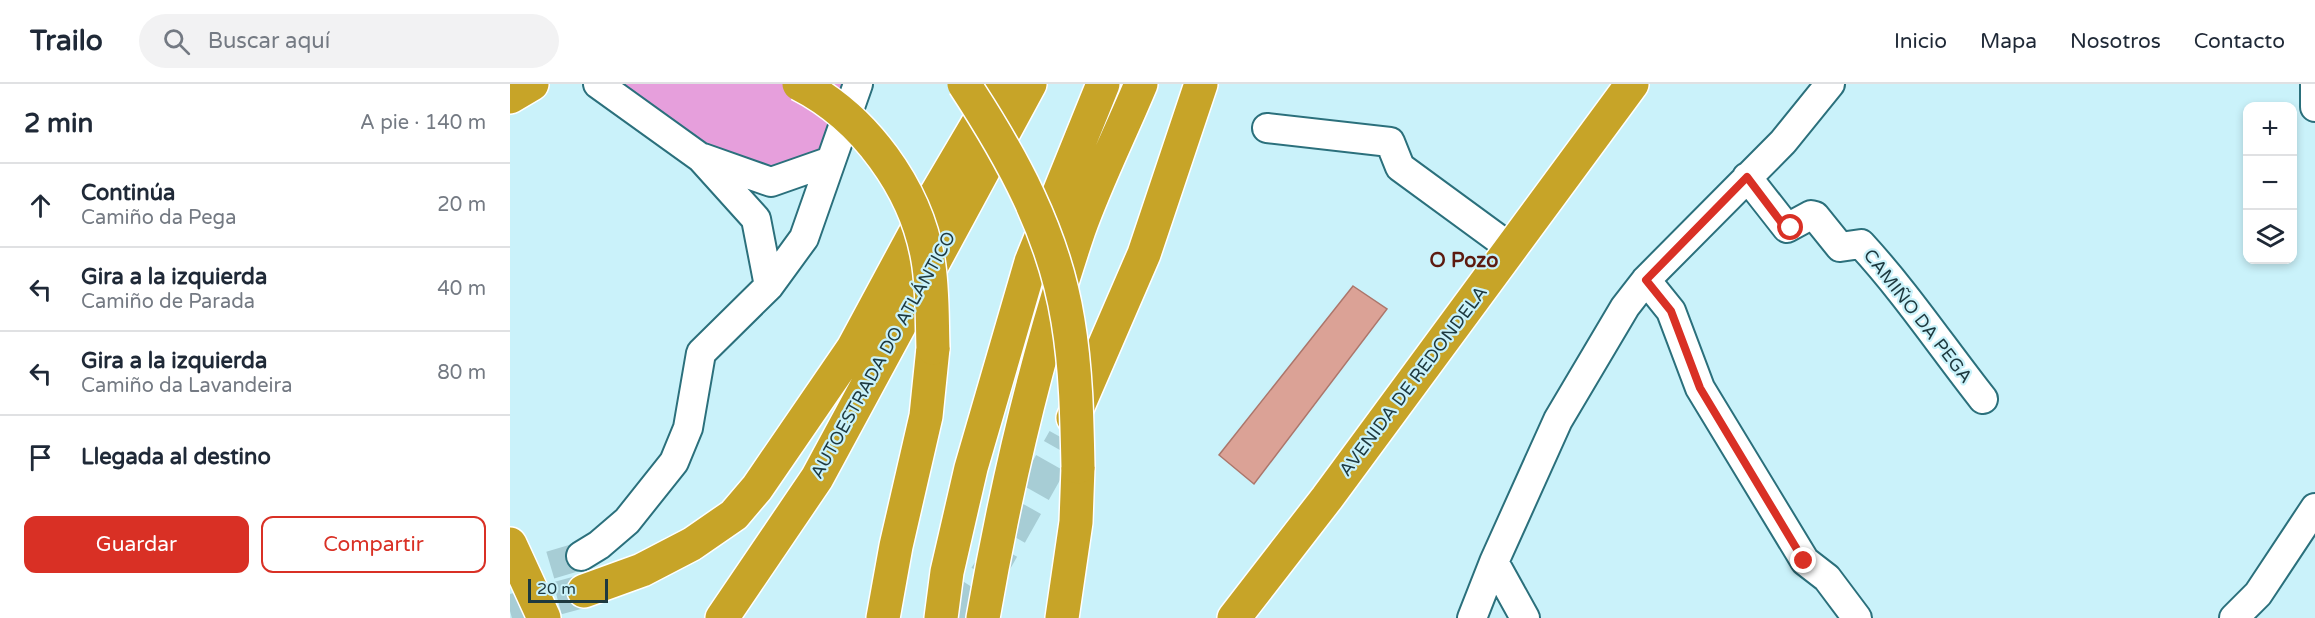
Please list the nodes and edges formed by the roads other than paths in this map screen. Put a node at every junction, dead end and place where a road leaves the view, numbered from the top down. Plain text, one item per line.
1 (532, 84) edge
2 (598, 84) edge
3 (799, 84) edge
4 (858, 84) edge
5 (964, 84) edge
6 (1002, 84) edge
7 (1030, 84) edge
8 (1103, 84) edge
9 (1142, 84) edge
10 (1201, 84) edge
11 (1632, 84) edge
12 (1830, 84) edge
13 (2315, 84) edge
14 (510, 97) edge
15 (2315, 108) edge
16 (1267, 128) dead end
17 (700, 158) junction
18 (831, 161) junction
19 (1747, 177) junction
20 (1512, 249) junction
21 (1646, 280) junction
22 (769, 286) junction
23 (1983, 399) dead end
24 (1071, 453) junction
25 (2315, 508) edge
26 (510, 544) edge
27 (581, 556) tunnel mouth
28 (1494, 562) junction
29 (584, 591) tunnel mouth
30 (544, 618) edge
31 (722, 618) edge
32 (883, 618) edge
33 (941, 618) edge
34 (983, 618) edge
35 (1062, 618) edge
36 (1234, 618) edge
37 (1472, 618) edge
38 (1525, 618) edge
39 (1857, 618) edge
40 (2234, 618) edge

1 - 14 highway
2 - 17 street
3 - 32 highway, bridge
4 - 18 street
5 - 24 highway, bridge
6 - 29 highway
7 - 31 highway, AUTOESTRADA DO ATLÁNTICO
8 - 33 highway
9 - 34 highway
10 - 24 highway
11 - 20 highway, AVENIDA DE REDONDELA
12 - 19 street
13 - 15 street
16 - 20 street
17 - 18 street
17 - 22 street
18 - 22 street
19 - 21 street
19 - 23 street, CAMIÑO DA PEGA
20 - 36 highway, AVENIDA DE REDONDELA
21 - 28 street
21 - 39 street
22 - 27 street
24 - 35 highway
25 - 40 street
26 - 30 highway
28 - 37 street
28 - 38 street

